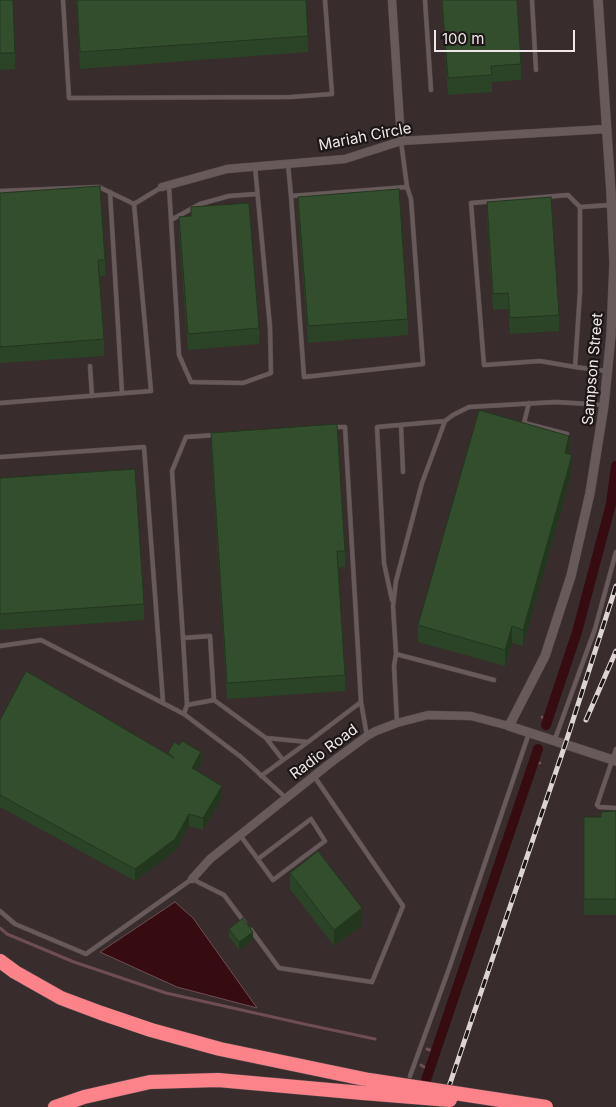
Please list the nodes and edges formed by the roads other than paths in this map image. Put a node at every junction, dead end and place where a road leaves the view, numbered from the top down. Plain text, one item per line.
1 (63, 0) edge
2 (325, 0) edge
3 (392, 0) edge
4 (425, 0) edge
5 (532, 0) edge
6 (598, 0) edge
7 (536, 70) dead end
8 (431, 90) dead end
9 (606, 129) junction
10 (401, 141) junction
11 (288, 164) junction
12 (255, 167) junction
13 (165, 186) junction
14 (407, 187) junction
15 (0, 191) edge
16 (110, 192) junction
17 (257, 194) junction
18 (290, 196) junction
19 (134, 204) junction
20 (612, 205) junction
21 (580, 207) junction
22 (171, 220) junction
23 (90, 366) dead end
24 (575, 367) junction
25 (608, 372) junction
26 (122, 393) junction
27 (92, 396) junction
28 (0, 403) edge
29 (529, 403) junction
30 (604, 405) junction
31 (445, 422) junction
32 (401, 425) junction
33 (325, 428) edge
34 (226, 434) edge
35 (567, 434) edge
36 (0, 457) edge
37 (403, 472) dead end
38 (616, 552) edge
39 (393, 606) junction
40 (183, 638) junction
41 (0, 646) edge
42 (396, 654) junction
43 (494, 680) dead end
44 (214, 700) junction
45 (163, 702) junction
46 (361, 702) junction
47 (187, 705) junction
48 (184, 714) junction
49 (397, 723) junction
50 (509, 726) junction
51 (532, 734) junction
52 (367, 736) junction
53 (266, 738) junction
54 (552, 741) junction
55 (308, 742) junction
56 (616, 748) edge
57 (282, 760) junction
58 (614, 760) edge
59 (261, 776) junction
60 (314, 776) junction
61 (286, 798) junction
62 (616, 808) edge
63 (240, 835) junction
64 (258, 859) junction
65 (192, 879) junction
66 (0, 912) edge
67 (0, 961) edge
68 (410, 1076) dead end
69 (55, 1107) edge
70 (531, 1107) edge
71 (546, 1107) edge

1 - 2 lane
3 - 10 street
4 - 8 lane
5 - 7 lane
6 - 9 street, Sampson Street
9 - 10 street, Mariah Circle
9 - 20 street, Sampson Street
10 - 11 street, Mariah Circle
10 - 14 lane
11 - 12 street, Mariah Circle
11 - 18 lane
12 - 13 street, Mariah Circle
12 - 17 lane
13 - 19 lane
13 - 22 lane
14 - 18 lane
14 - 18 lane
15 - 16 lane
16 - 19 lane
16 - 26 lane
17 - 22 lane
17 - 22 lane
19 - 26 lane
20 - 21 lane
20 - 25 street, Sampson Street
21 - 24 lane
21 - 24 lane
23 - 27 lane
24 - 25 lane
25 - 30 street, Sampson Street
26 - 27 lane
27 - 28 lane
29 - 30 lane
29 - 31 lane
29 - 35 lane
30 - 50 street, Sampson Street
31 - 32 lane
31 - 39 lane
32 - 37 lane
32 - 39 lane
33 - 46 lane
34 - 40 lane
36 - 45 lane
38 - 54 lane
39 - 42 lane
40 - 44 lane
40 - 47 lane
41 - 45 lane
42 - 43 lane
42 - 49 lane
44 - 47 lane
44 - 53 lane
45 - 48 lane
46 - 52 lane
46 - 55 lane
47 - 48 lane
48 - 59 lane
49 - 50 street, Radio Road
49 - 52 street, Radio Road
50 - 51 street, Radio Road
51 - 54 street, Radio Road
51 - 68 lane
52 - 60 street, Radio Road
53 - 55 lane
53 - 57 lane
54 - 58 street, Radio Road
55 - 57 lane
56 - 58 lane
57 - 59 lane
58 - 62 lane
59 - 61 lane
60 - 61 street, Radio Road
60 - 65 lane
61 - 63 street, Radio Road
63 - 64 lane
63 - 65 street, Radio Road
64 - 64 lane
65 - 66 lane
67 - 71 highway, bridge
69 - 70 highway, bridge

